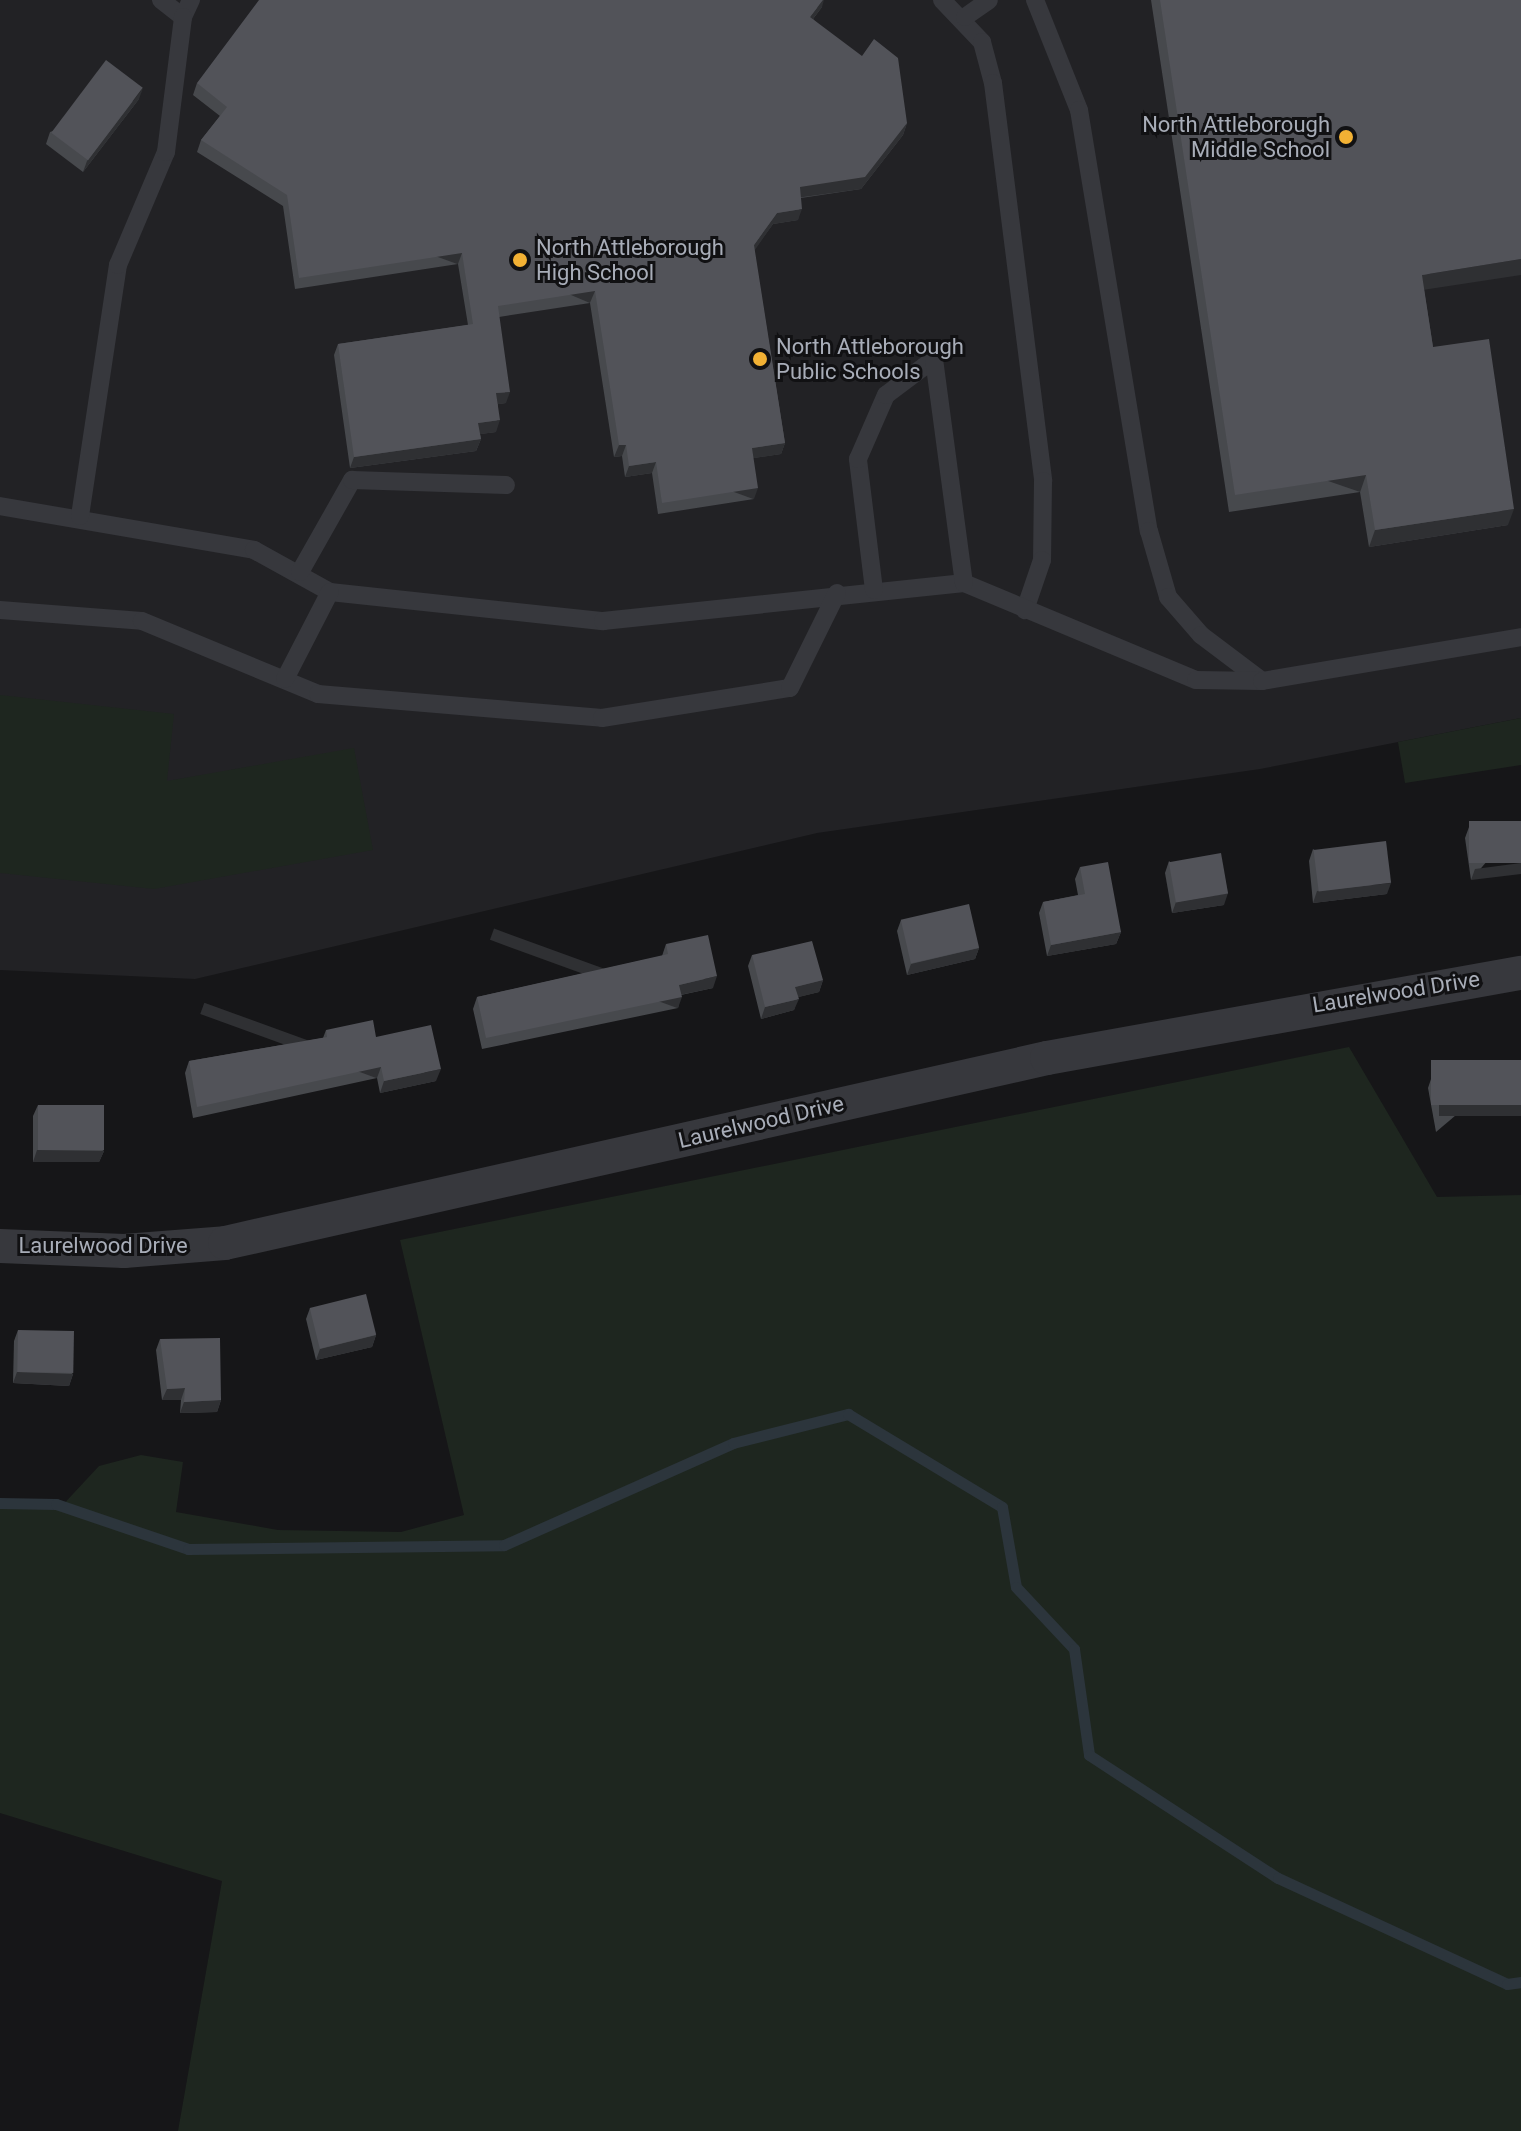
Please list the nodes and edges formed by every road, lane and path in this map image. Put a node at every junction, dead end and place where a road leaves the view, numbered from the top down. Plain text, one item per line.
1 (161, 0) edge
2 (942, 0) edge
3 (989, 0) edge
4 (1035, 0) edge
5 (187, 8) edge
6 (965, 17) junction
7 (506, 485) dead end
8 (0, 506) edge
9 (80, 516) junction
10 (300, 572) junction
11 (964, 583) junction
12 (874, 590) junction
13 (330, 592) junction
14 (837, 593) junction
15 (0, 610) edge
16 (1025, 610) junction
17 (1521, 637) edge
18 (285, 679) junction
19 (1262, 681) junction
20 (1521, 973) edge
21 (0, 1246) edge

1 - 5 lane
2 - 6 lane
3 - 6 lane
4 - 19 lane
5 - 9 lane
6 - 16 lane
7 - 10 lane
8 - 9 lane
9 - 10 lane
10 - 13 lane
11 - 12 lane
11 - 12 lane
11 - 16 lane
12 - 14 lane
13 - 14 lane
13 - 18 lane
14 - 18 lane
15 - 18 lane
16 - 19 lane
17 - 19 lane
20 - 21 street, Laurelwood Drive

